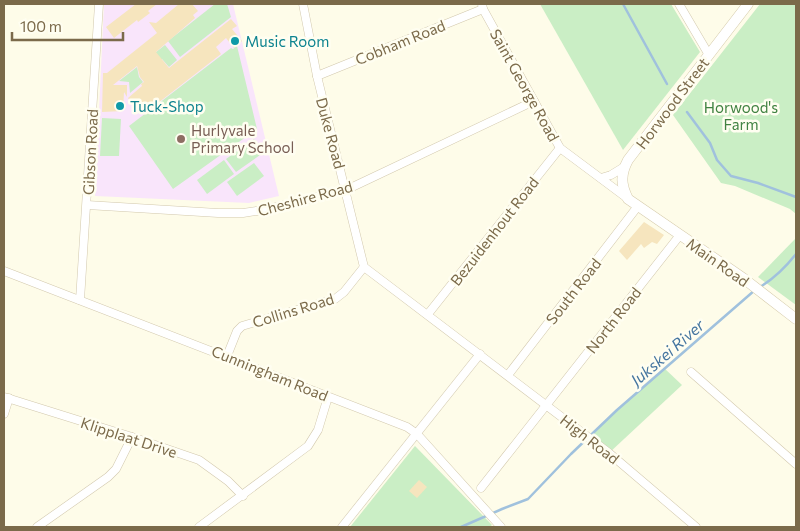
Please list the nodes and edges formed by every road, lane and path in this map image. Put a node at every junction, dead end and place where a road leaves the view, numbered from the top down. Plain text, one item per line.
1 (99, 4) edge
2 (302, 4) edge
3 (679, 4) edge
4 (748, 4) edge
5 (482, 6) edge
6 (709, 55) junction
7 (316, 76) junction
8 (534, 101) junction
9 (560, 148) junction
10 (624, 167) junction
11 (601, 178) junction
12 (346, 190) junction
13 (628, 199) junction
14 (87, 205) junction
15 (638, 206) junction
16 (680, 235) junction
17 (364, 267) junction
18 (4, 271) edge
19 (80, 300) junction
20 (428, 314) junction
21 (796, 319) edge
22 (480, 354) junction
23 (227, 356) junction
24 (691, 372) dead end
25 (508, 376) junction
26 (6, 397) edge
27 (328, 397) junction
28 (546, 405) junction
29 (4, 414) edge
30 (417, 434) junction
31 (132, 437) junction
32 (796, 464) edge
33 (481, 488) dead end
34 (243, 496) junction
35 (37, 527) edge
36 (199, 527) edge
37 (342, 527) edge
38 (501, 527) edge
39 (696, 527) edge

1 - 14 street, Gibson Road
2 - 7 street, Duke Road
3 - 6 street
4 - 6 main road, Horwood Street
5 - 7 street, Cobham Road
5 - 8 street, Saint George Road
6 - 10 main road, Horwood Street
7 - 12 street, Duke Road
8 - 9 street, Saint George Road
8 - 12 street, Cheshire Road
9 - 11 street, Saint George Road
9 - 20 street, Bezuidenhout Road
10 - 11 street
10 - 13 main road
11 - 13 street, Saint George Road
12 - 14 street, Cheshire Road
12 - 17 street, Duke Road
13 - 15 main road
14 - 19 street, Gibson Road
15 - 16 main road, Main Road
15 - 25 street, South Road
16 - 21 main road, Main Road
16 - 28 street, North Road
17 - 20 street
17 - 23 street, Collins Road
18 - 19 street, Cunningham Road
19 - 23 street, Cunningham Road
20 - 22 street
22 - 25 street, High Road
22 - 30 street
23 - 27 street, Cunningham Road
24 - 32 street
25 - 28 street, High Road
26 - 29 street
26 - 31 street, Klipplaat Drive
27 - 30 street, Cunningham Road
27 - 34 street
28 - 33 street, North Road
28 - 39 street, High Road
30 - 37 street
30 - 38 street, Cunningham Road
31 - 34 street, Klipplaat Drive
31 - 35 street
34 - 36 street

